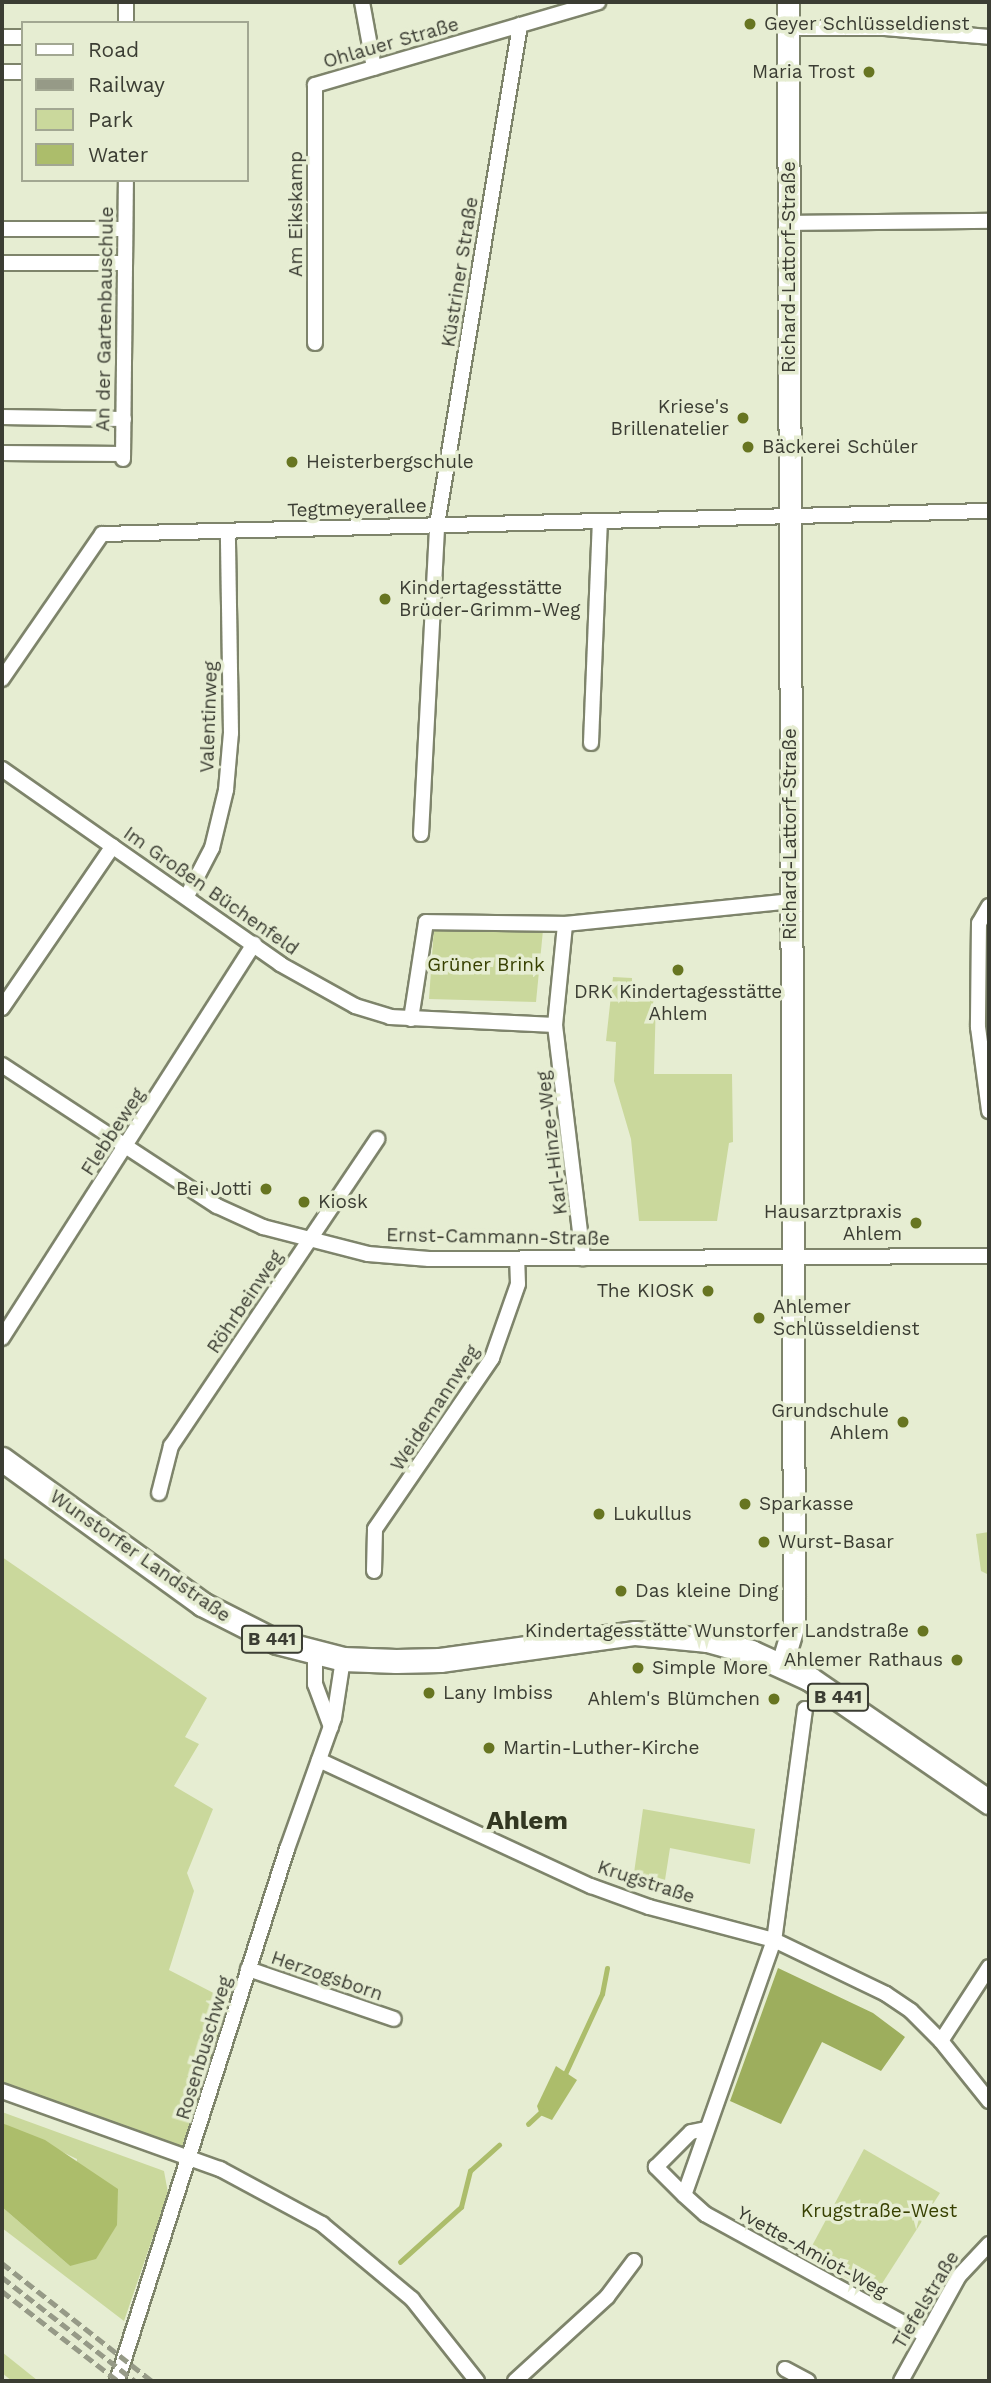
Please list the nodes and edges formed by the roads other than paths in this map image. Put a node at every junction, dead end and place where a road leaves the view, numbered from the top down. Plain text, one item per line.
1 (127, 2) edge
2 (362, 2) edge
3 (598, 2) edge
4 (788, 2) edge
5 (552, 8) edge
6 (127, 21) edge
7 (520, 25) junction
8 (788, 28) junction
9 (2, 37) edge
10 (21, 37) edge
11 (989, 37) edge
12 (374, 68) junction
13 (2, 72) edge
14 (21, 72) edge
15 (315, 85) joint
16 (126, 182) edge
17 (989, 220) edge
18 (789, 223) junction
19 (2, 229) edge
20 (125, 229) junction
21 (2, 263) edge
22 (124, 263) junction
23 (315, 342) dead end
24 (2, 417) edge
25 (124, 419) junction
26 (2, 453) edge
27 (989, 512) edge
28 (789, 517) junction
29 (600, 521) junction
30 (437, 525) junction
31 (228, 531) junction
32 (2, 679) edge
33 (591, 743) dead end
34 (2, 769) edge
35 (421, 834) dead end
36 (113, 846) junction
37 (187, 896) junction
38 (790, 901) junction
39 (989, 906) edge
40 (565, 924) junction
41 (254, 944) junction
42 (2, 1009) edge
43 (411, 1019) junction
44 (555, 1024) junction
45 (2, 1065) edge
46 (989, 1111) edge
47 (377, 1139) dead end
48 (126, 1150) junction
49 (309, 1241) junction
50 (989, 1256) edge
51 (792, 1257) junction
52 (583, 1258) junction
53 (517, 1259) junction
54 (2, 1339) edge
55 (2, 1459) edge
56 (159, 1493) dead end
57 (374, 1572) dead end
58 (315, 1654) junction
59 (343, 1658) junction
60 (782, 1664) junction
61 (805, 1709) dead end
62 (331, 1727) junction
63 (319, 1760) junction
64 (989, 1802) edge
65 (774, 1940) junction
66 (989, 1967) edge
67 (248, 1969) junction
68 (394, 2019) dead end
69 (941, 2040) junction
70 (2, 2091) edge
71 (989, 2101) edge
72 (706, 2129) junction
73 (190, 2159) junction
74 (684, 2195) junction
75 (989, 2244) edge
76 (634, 2261) dead end
77 (925, 2335) junction
78 (785, 2369) dead end
79 (117, 2381) edge
80 (477, 2381) edge
81 (515, 2381) edge
82 (808, 2381) edge
83 (901, 2381) edge

1 - 6 street
2 - 12 street
3 - 5 street, Ohlauer Straße
4 - 8 street, Richard-Lattorf-Straße
5 - 7 street, Ohlauer Straße
7 - 12 street, Ohlauer Straße
7 - 30 street, Küstriner Straße
8 - 11 street
8 - 18 street, Richard-Lattorf-Straße
9 - 10 street
12 - 15 street, Ohlauer Straße
13 - 14 street
15 - 23 street, Am Eikskamp
16 - 20 street, An der Gartenbauschule
17 - 18 street
18 - 28 street, Richard-Lattorf-Straße
19 - 20 street
20 - 22 street, An der Gartenbauschule
21 - 22 street
22 - 25 street, An der Gartenbauschule
24 - 25 street
25 - 26 street, An der Gartenbauschule
27 - 28 street, Tegtmeyerallee
28 - 29 street, Tegtmeyerallee
28 - 38 street, Richard-Lattorf-Straße
29 - 30 street, Tegtmeyerallee
29 - 33 street
30 - 31 street, Tegtmeyerallee
30 - 35 street, Küstriner Straße
31 - 32 street, Tegtmeyerallee
31 - 37 street, Valentinweg
34 - 36 street, Im Großen Büchenfeld
36 - 37 street, Im Großen Büchenfeld
36 - 42 street
37 - 41 street, Im Großen Büchenfeld
38 - 40 street
38 - 51 street, Richard-Lattorf-Straße
39 - 46 street
40 - 43 street
40 - 44 street
41 - 43 street, Im Großen Büchenfeld
41 - 48 street, Flebbeweg
43 - 44 street, Im Großen Büchenfeld
44 - 52 street, Karl-Hinze-Weg
45 - 48 street, Ernst-Cammann-Straße
47 - 49 street, Röhrbeinweg
48 - 49 street, Ernst-Cammann-Straße
48 - 54 street, Flebbeweg
49 - 53 street, Ernst-Cammann-Straße
49 - 56 street, Röhrbeinweg
50 - 51 street, Ernst-Cammann-Straße
51 - 52 street, Ernst-Cammann-Straße
51 - 60 street, Richard-Lattorf-Straße
52 - 53 street, Ernst-Cammann-Straße
53 - 57 street, Weidemannweg
55 - 58 main road, Wunstorfer Landstraße / B 441
58 - 59 main road, Wunstorfer Landstraße / B 441
58 - 62 street
59 - 60 main road, Wunstorfer Landstraße / B 441
59 - 62 street, Rosenbuschweg
60 - 64 main road, Wunstorfer Landstraße / B 441
61 - 65 street
62 - 63 street, Rosenbuschweg
63 - 65 street, Krugstraße
63 - 67 street, Rosenbuschweg
65 - 69 street, Krugstraße
65 - 72 street
66 - 69 street
67 - 68 street, Herzogsborn
67 - 73 street, Rosenbuschweg
69 - 71 street, Krugstraße
70 - 73 street
72 - 74 street
72 - 74 street, Yvette-Amiot-Weg
73 - 79 street, Rosenbuschweg
73 - 80 street
74 - 77 street, Yvette-Amiot-Weg
75 - 77 street, Tiefelstraße
76 - 81 street
77 - 83 street, Tiefelstraße
78 - 82 street

